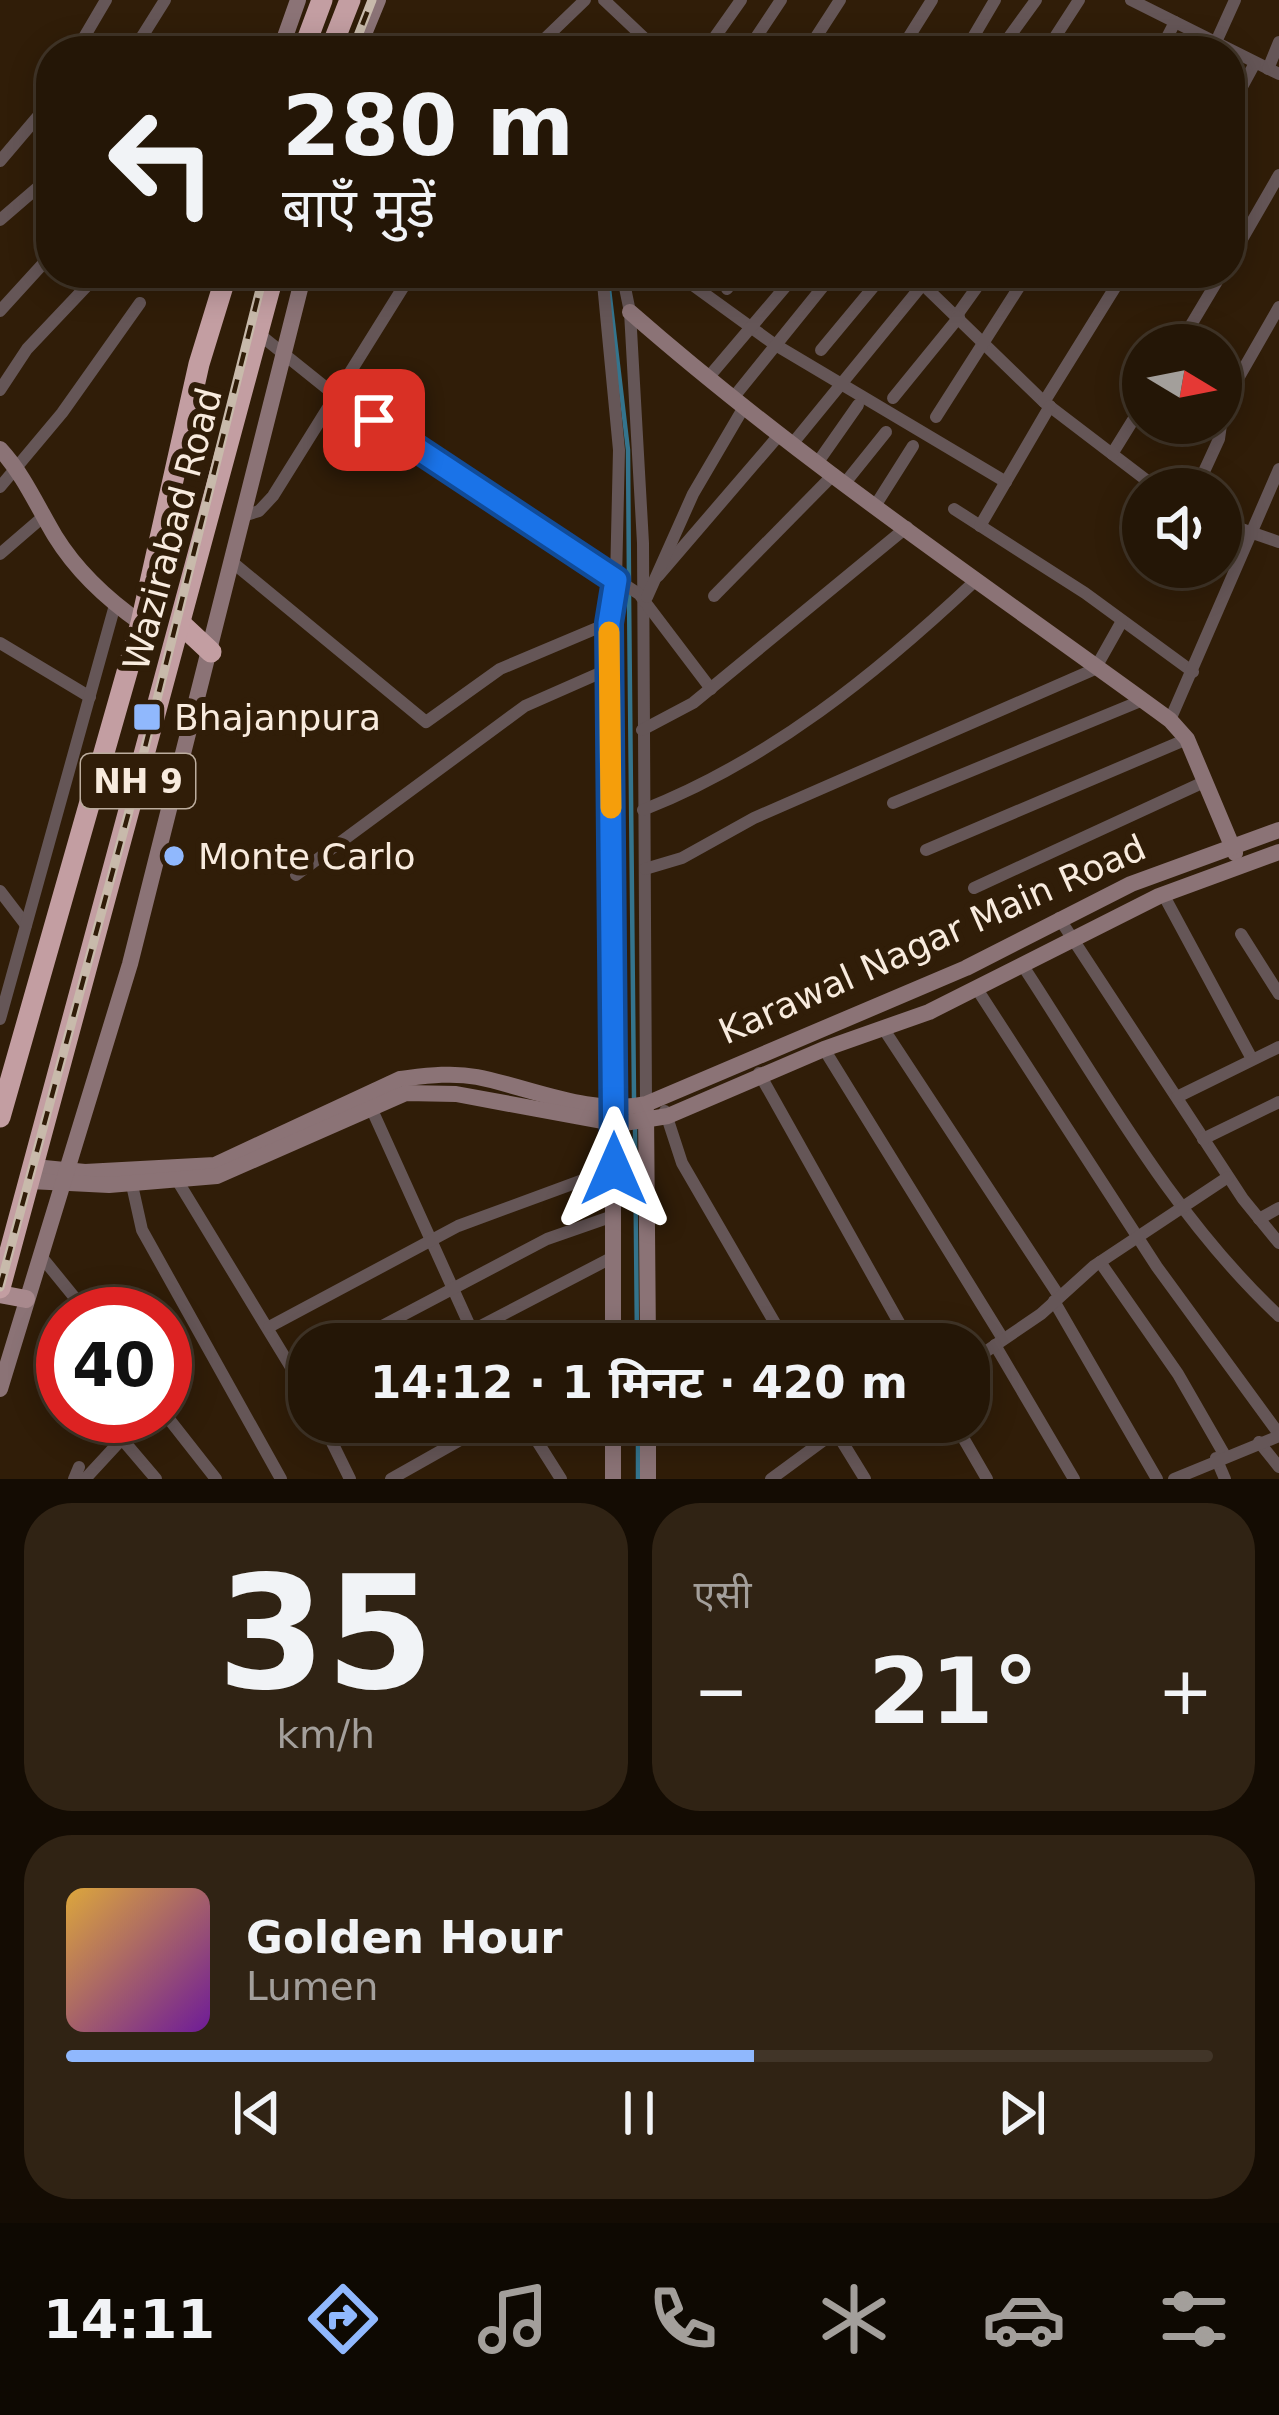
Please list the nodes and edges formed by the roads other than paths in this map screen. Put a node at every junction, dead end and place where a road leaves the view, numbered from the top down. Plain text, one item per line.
1 (106, 0) edge
2 (165, 0) edge
3 (298, 0) edge
4 (322, 0) edge
5 (350, 0) edge
6 (378, 0) edge
7 (586, 0) edge
8 (604, 0) edge
9 (741, 0) edge
10 (781, 0) edge
11 (840, 0) edge
12 (932, 0) edge
13 (995, 0) edge
14 (1036, 0) edge
15 (1078, 0) edge
16 (1235, 0) edge
17 (1139, 2) edge
18 (1175, 22) junction
19 (85, 36) edge
20 (142, 36) edge
21 (285, 36) edge
22 (309, 36) edge
23 (337, 36) edge
24 (363, 36) edge
25 (548, 36) edge
26 (640, 36) edge
27 (716, 36) edge
28 (757, 36) edge
29 (817, 36) edge
30 (910, 36) edge
31 (974, 36) edge
32 (1010, 36) edge
33 (1055, 36) edge
34 (1168, 36) edge
35 (1205, 36) edge
36 (1218, 36) edge
37 (1279, 42) edge
38 (1267, 69) edge
39 (1245, 93) edge
40 (36, 118) edge
41 (0, 160) edge
42 (1279, 175) edge
43 (36, 189) edge
44 (0, 220) edge
45 (1245, 234) edge
46 (36, 271) edge
47 (86, 288) edge
48 (223, 288) edge
49 (270, 288) edge
50 (300, 288) edge
51 (403, 288) edge
52 (603, 288) edge
53 (625, 288) edge
54 (697, 288) edge
55 (784, 288) edge
56 (821, 288) edge
57 (873, 288) edge
58 (920, 288) edge
59 (927, 288) edge
60 (977, 288) edge
61 (1018, 288) edge
62 (1115, 288) edge
63 (1213, 288) edge
64 (140, 303) dead end
65 (1279, 307) edge
66 (0, 311) edge
67 (631, 312) junction
68 (958, 316) junction
69 (1192, 324) edge
70 (751, 327) junction
71 (259, 334) junction
72 (984, 342) junction
73 (774, 344) junction
74 (821, 350) dead end
75 (281, 352) junction
76 (707, 379) junction
77 (842, 387) junction
78 (0, 390) edge
79 (335, 395) junction
80 (893, 398) dead end
81 (738, 402) junction
82 (1047, 404) junction
83 (858, 405) dead end
84 (936, 418) dead end
85 (886, 432) dead end
86 (1122, 438) edge
87 (787, 439) junction
88 (914, 446) dead end
89 (0, 449) edge
90 (1112, 454) junction
91 (818, 462) junction
92 (18, 468) junction
93 (1130, 468) edge
94 (1206, 468) edge
95 (1279, 469) edge
96 (840, 478) junction
97 (1006, 482) junction
98 (0, 487) edge
99 (875, 506) junction
100 (953, 509) dead end
101 (44, 516) junction
102 (243, 516) junction
103 (908, 526) junction
104 (980, 526) junction
105 (1242, 529) edge
106 (1250, 532) junction
107 (1279, 542) edge
108 (0, 554) edge
109 (232, 562) junction
110 (652, 581) junction
111 (974, 582) junction
112 (620, 584) junction
113 (713, 596) dead end
114 (643, 598) junction
115 (115, 605) junction
116 (1122, 621) junction
117 (140, 623) junction
118 (609, 623) junction
119 (181, 624) junction
120 (0, 643) edge
121 (211, 652) junction
122 (609, 669) junction
123 (1095, 669) junction
124 (1193, 672) junction
125 (711, 688) junction
126 (90, 697) junction
127 (1143, 700) junction
128 (1170, 720) junction
129 (643, 730) junction
130 (1186, 740) junction
131 (1204, 782) junction
132 (893, 803) dead end
133 (643, 810) junction
134 (1279, 830) edge
135 (1232, 844) junction
136 (926, 850) dead end
137 (1279, 852) edge
138 (1240, 865) junction
139 (645, 869) junction
140 (296, 875) dead end
141 (974, 888) dead end
142 (0, 891) edge
143 (1163, 895) junction
144 (1059, 918) junction
145 (26, 925) junction
146 (1241, 934) dead end
147 (1073, 941) junction
148 (1023, 966) junction
149 (976, 989) junction
150 (1279, 994) edge
151 (0, 1019) edge
152 (884, 1028) junction
153 (1279, 1047) edge
154 (824, 1049) junction
155 (751, 1059) junction
156 (1252, 1059) junction
157 (763, 1078) junction
158 (1177, 1097) junction
159 (367, 1100) junction
160 (1279, 1102) edge
161 (649, 1111) junction
162 (616, 1116) junction
163 (0, 1117) edge
164 (1203, 1139) junction
165 (614, 1169) junction
166 (32, 1174) junction
167 (130, 1176) junction
168 (65, 1177) junction
169 (1228, 1177) junction
170 (177, 1180) junction
171 (1180, 1208) junction
172 (1279, 1208) edge
173 (614, 1216) junction
174 (1259, 1219) junction
175 (1138, 1235) junction
176 (429, 1240) junction
177 (1279, 1244) edge
178 (40, 1255) junction
179 (614, 1256) junction
180 (1100, 1262) junction
181 (452, 1286) junction
182 (66, 1287) edge
183 (0, 1291) edge
184 (26, 1299) junction
185 (1056, 1299) junction
186 (1279, 1316) edge
187 (385, 1323) edge
188 (467, 1323) edge
189 (492, 1323) edge
190 (614, 1323) edge
191 (648, 1323) edge
192 (775, 1323) edge
193 (898, 1323) edge
194 (269, 1327) junction
195 (999, 1342) junction
196 (990, 1348) edge
197 (288, 1352) edge
198 (0, 1389) edge
199 (1279, 1435) edge
200 (1259, 1442) junction
201 (188, 1443) edge
202 (332, 1443) edge
203 (455, 1443) edge
204 (538, 1443) edge
205 (613, 1443) edge
206 (648, 1443) edge
207 (814, 1443) edge
208 (842, 1443) edge
209 (966, 1443) edge
210 (1220, 1456) junction
211 (1279, 1467) edge
212 (79, 1475) edge
213 (156, 1479) edge
214 (216, 1479) edge
215 (281, 1479) edge
216 (350, 1479) edge
217 (391, 1479) edge
218 (561, 1479) edge
219 (613, 1479) edge
220 (648, 1479) edge
221 (772, 1479) edge
222 (865, 1479) edge
223 (987, 1479) edge
224 (1074, 1479) edge
225 (1157, 1479) edge
226 (1174, 1479) edge
227 (1225, 1479) edge

1 - 19 street
2 - 20 street
3 - 21 street
4 - 22 highway
5 - 23 highway
6 - 24 street
7 - 25 street
8 - 26 street
9 - 27 street
10 - 28 street
11 - 29 street
12 - 30 street
13 - 31 street
14 - 32 street
15 - 33 street
16 - 36 street
17 - 18 street
18 - 34 street
18 - 35 street
37 - 38 street
38 - 39 street
40 - 41 street
42 - 45 street
43 - 44 street
46 - 66 street
47 - 78 street
48 - 117 highway, Wazirabad Road / NH 9
49 - 71 highway, Wazirabad Road / NH 9
50 - 75 street
51 - 79 street
52 - 112 street
53 - 67 street
54 - 70 street
55 - 70 street
56 - 73 street
57 - 74 street
58 - 77 street
59 - 68 street
60 - 68 street
61 - 72 street
62 - 82 street
63 - 69 street
64 - 92 street
65 - 94 street
67 - 76 street
67 - 114 street
68 - 72 street
68 - 80 street
70 - 73 street
70 - 76 street
71 - 75 street
71 - 119 highway, Wazirabad Road / NH 9
72 - 82 street
72 - 84 street
73 - 77 street
73 - 81 street
75 - 79 street
75 - 102 street
76 - 81 street
77 - 87 street
77 - 97 street
79 - 102 street
79 - 112 street
81 - 87 street
81 - 110 street
82 - 90 street
82 - 97 street
83 - 91 street
85 - 96 street
86 - 90 street
87 - 91 street
87 - 110 street
88 - 99 street
89 - 92 street
90 - 93 street
91 - 96 street
92 - 98 street
92 - 101 street
95 - 106 street
96 - 99 street
96 - 113 street
97 - 104 street
99 - 103 street
100 - 104 street
101 - 108 street
101 - 115 street
102 - 109 street
103 - 111 street
103 - 125 street
104 - 116 street
105 - 106 street
106 - 107 street
106 - 124 street
109 - 118 street
109 - 121 street
110 - 114 street
111 - 123 street
111 - 133 street
112 - 114 street
112 - 118 street
114 - 125 street
114 - 129 street
115 - 117 street
115 - 126 street
116 - 123 street
116 - 124 street
117 - 163 highway, Wazirabad Road / NH 9
118 - 122 street
119 - 121 highway
119 - 166 highway, Wazirabad Road / NH 9
120 - 126 street
121 - 168 street
122 - 140 street
122 - 162 street
123 - 127 street
123 - 139 street
124 - 128 street
125 - 129 street
126 - 145 street
127 - 128 street
127 - 132 street
128 - 130 street
129 - 133 street
130 - 131 street
130 - 136 street
131 - 135 street
131 - 141 street
133 - 139 street
134 - 135 street, Karawal Nagar Main Road
135 - 138 street
135 - 144 street, Karawal Nagar Main Road
137 - 138 street, Karawal Nagar Main Road
138 - 143 street, Karawal Nagar Main Road
139 - 161 street
142 - 145 street
143 - 147 street, Karawal Nagar Main Road
143 - 156 street
144 - 147 street
144 - 155 street, Karawal Nagar Main Road
145 - 151 street
146 - 150 street
147 - 148 street, Karawal Nagar Main Road
147 - 158 street
148 - 149 street, Karawal Nagar Main Road
148 - 171 street
149 - 152 street, Karawal Nagar Main Road
149 - 175 street
152 - 154 street, Karawal Nagar Main Road
152 - 185 street
153 - 156 street
154 - 157 street, Karawal Nagar Main Road
154 - 195 street
155 - 157 street
155 - 161 street, Karawal Nagar Main Road
156 - 158 street
157 - 161 street, Karawal Nagar Main Road
157 - 193 street
158 - 164 street
159 - 162 street, Karawal Nagar Main Road
159 - 167 street
159 - 170 street
159 - 176 street
160 - 164 street
161 - 162 street, Karawal Nagar Main Road
161 - 191 street
161 - 192 street
162 - 165 street
164 - 169 street
165 - 173 street
165 - 176 street
166 - 168 street
166 - 183 highway, Wazirabad Road / NH 9
167 - 168 street
167 - 170 street
167 - 215 street
168 - 178 street
169 - 171 street
169 - 174 street
170 - 194 street
171 - 175 street
171 - 186 street
172 - 174 street
173 - 179 street
173 - 181 street
174 - 177 street
175 - 180 street
175 - 199 street
176 - 181 street
176 - 194 street
178 - 182 street
178 - 184 street
179 - 189 street
179 - 190 street
180 - 185 street
180 - 210 street
181 - 187 street
181 - 188 street
183 - 184 main road
184 - 198 street
185 - 195 street
185 - 225 street
194 - 197 street
195 - 196 street
195 - 224 street
199 - 200 street
200 - 210 street
200 - 211 street
201 - 214 street
202 - 216 street
203 - 217 street
204 - 218 street
205 - 219 street
206 - 220 street
207 - 221 street
208 - 222 street
209 - 223 street
210 - 226 street
210 - 227 street
212 - 213 street

